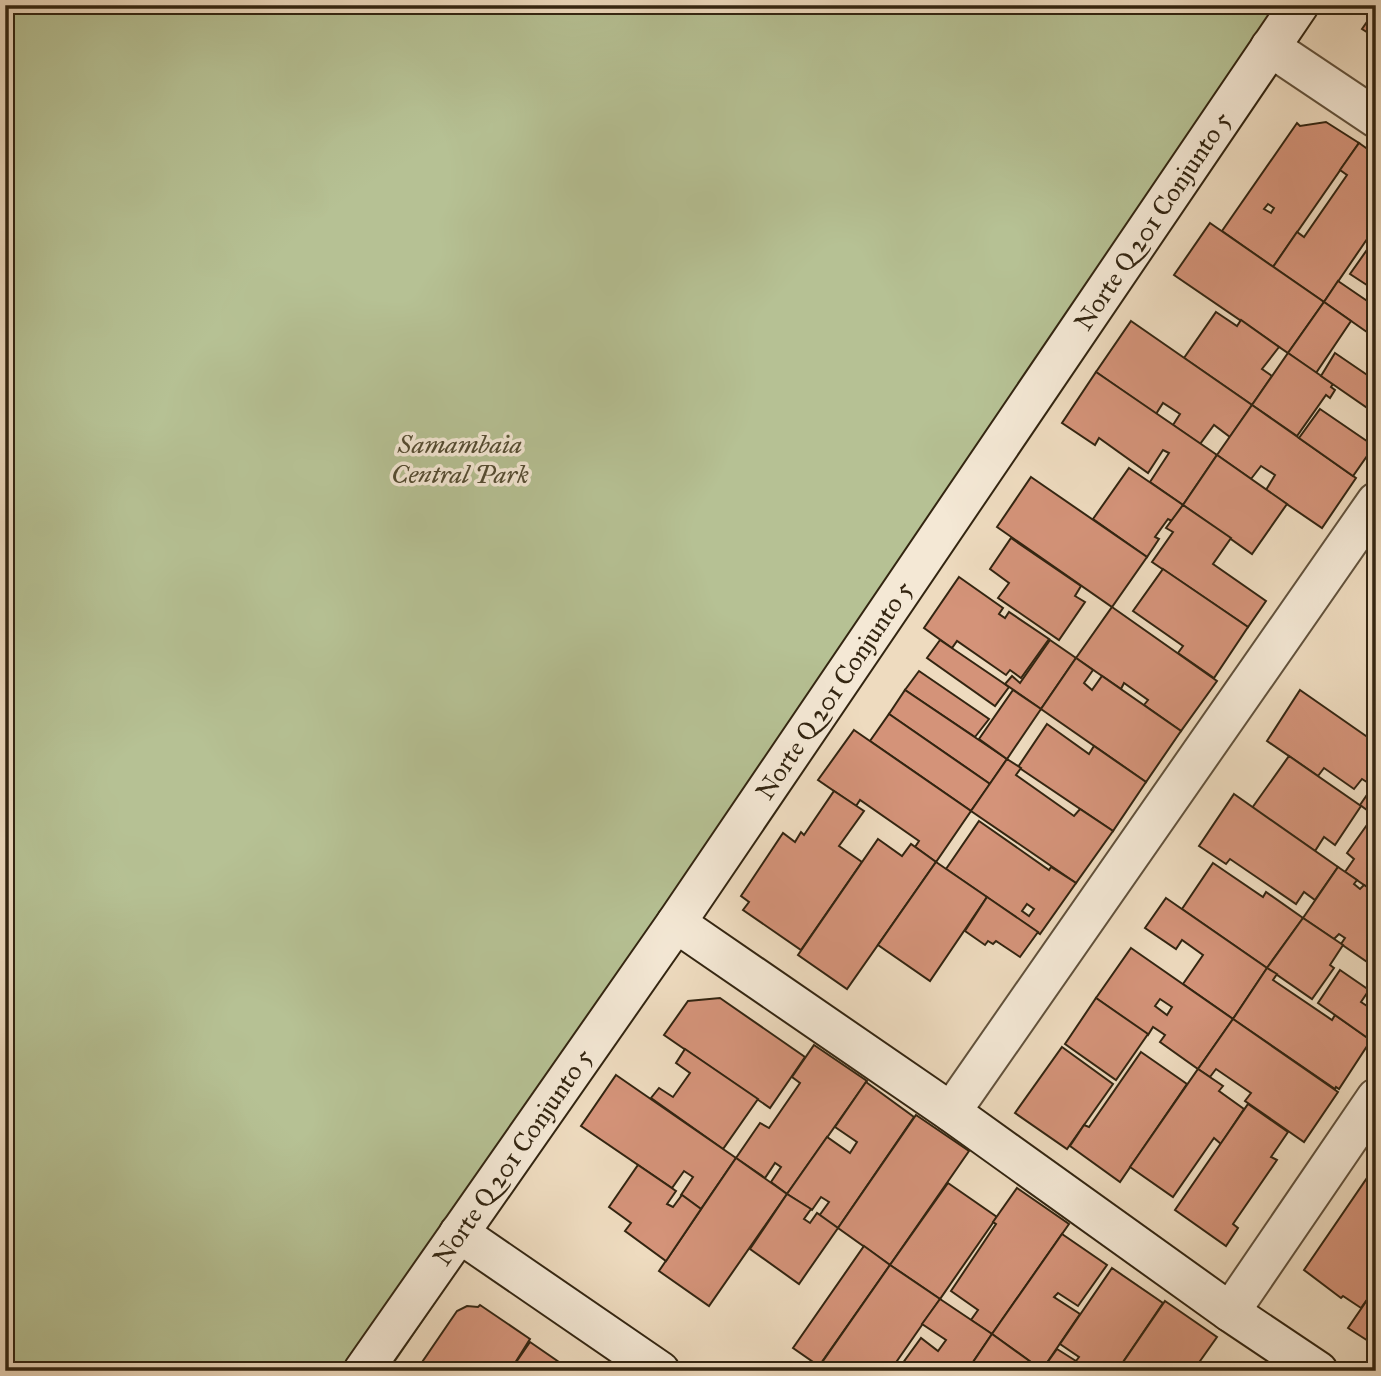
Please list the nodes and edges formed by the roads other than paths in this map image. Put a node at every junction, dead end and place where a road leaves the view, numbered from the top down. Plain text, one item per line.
1 (1299, 5) edge
2 (1270, 47) junction
3 (1376, 118) edge
4 (1376, 502) edge
5 (676, 923) junction
6 (1376, 1098) edge
7 (951, 1112) junction
8 (459, 1233) junction
9 (1230, 1312) junction
10 (363, 1371) edge
11 (660, 1371) edge
12 (1318, 1371) edge

1 - 2 street, Norte Q 201 Conjunto 5
2 - 3 street
2 - 5 street, Norte Q 201 Conjunto 5
4 - 7 street
5 - 7 street
5 - 8 street, Norte Q 201 Conjunto 5
6 - 9 street
7 - 9 street
8 - 10 street, Norte Q 201 Conjunto 5
8 - 11 street
9 - 12 street

